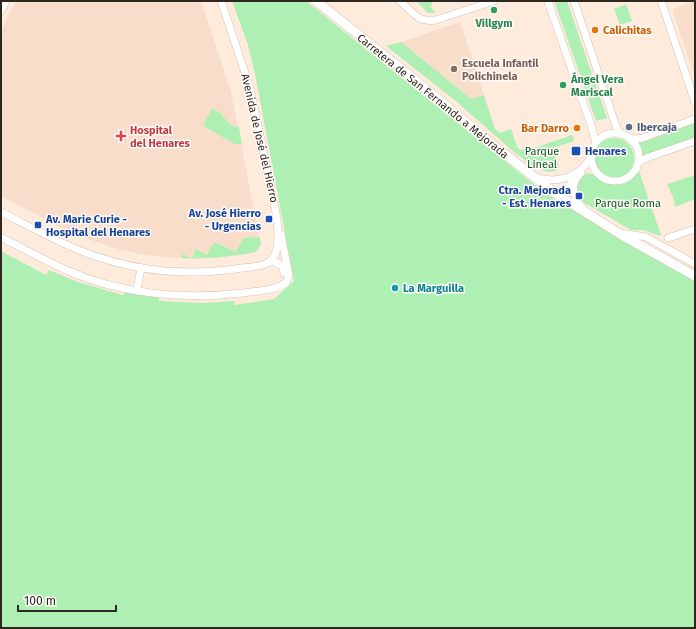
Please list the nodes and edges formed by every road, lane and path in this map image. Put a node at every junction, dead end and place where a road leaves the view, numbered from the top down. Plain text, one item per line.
1 (6, 1) edge
2 (221, 1) edge
3 (316, 1) edge
4 (400, 1) edge
5 (494, 1) edge
6 (548, 1) edge
7 (574, 1) edge
8 (661, 1) edge
9 (1, 11) edge
10 (695, 102) edge
11 (695, 119) edge
12 (620, 134) junction
13 (628, 138) junction
14 (695, 141) edge
15 (596, 143) junction
16 (591, 157) junction
17 (638, 162) junction
18 (594, 169) junction
19 (575, 175) junction
20 (534, 177) junction
21 (555, 193) junction
22 (1, 212) edge
23 (592, 216) junction
24 (278, 228) junction
25 (695, 229) edge
26 (616, 231) junction
27 (1, 237) edge
28 (668, 238) dead end
29 (269, 262) junction
30 (695, 264) edge
31 (141, 268) junction
32 (695, 276) edge
33 (282, 285) junction
34 (137, 290) junction

1 - 9 street
2 - 24 street, Avenida de José del Hierro
3 - 20 street, Carretera de San Fernando a Mejorada
4 - 5 street
6 - 15 street
7 - 12 street
8 - 10 street
11 - 13 street
12 - 13 street
12 - 15 street
13 - 17 street
14 - 17 street
15 - 16 street
16 - 18 street
16 - 19 street
17 - 18 street
18 - 19 street
19 - 20 street
19 - 21 street
19 - 23 street
20 - 21 street, Carretera de San Fernando a Mejorada
21 - 23 street, Carretera de San Fernando a Mejorada
22 - 31 street
23 - 26 street, Carretera de San Fernando a Mejorada
24 - 29 street
24 - 33 street, Avenida de José del Hierro
25 - 28 street
26 - 30 street
26 - 32 street, Carretera de San Fernando a Mejorada
27 - 34 street
29 - 31 street
29 - 33 street
31 - 34 street
33 - 34 street

